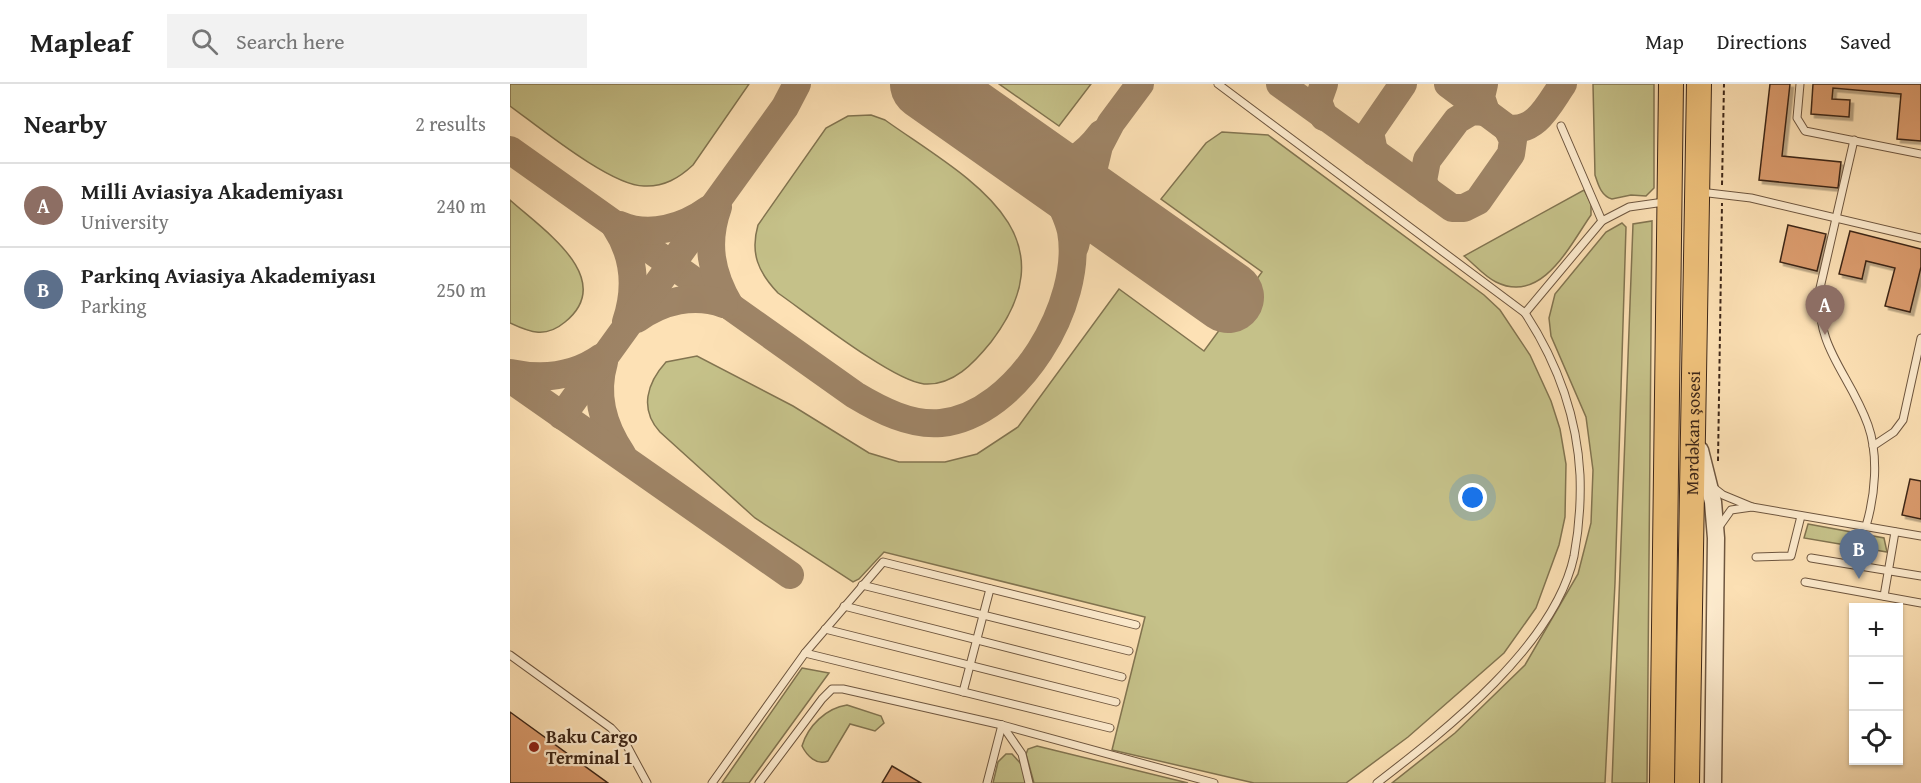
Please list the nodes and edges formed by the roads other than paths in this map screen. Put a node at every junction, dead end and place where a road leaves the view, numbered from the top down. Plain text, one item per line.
1 (1218, 84) edge
2 (1671, 84) edge
3 (1699, 84) edge
4 (1800, 84) edge
5 (1561, 126) dead end
6 (1854, 140) junction
7 (1921, 154) edge
8 (1698, 192) junction
9 (1670, 202) junction
10 (1836, 218) junction
11 (1602, 221) junction
12 (1921, 238) edge
13 (1525, 313) junction
14 (1921, 338) edge
15 (1694, 366) junction
16 (1873, 446) junction
17 (1706, 476) junction
18 (1752, 507) junction
19 (1802, 516) junction
20 (1866, 526) junction
21 (1895, 532) junction
22 (1921, 536) edge
23 (1716, 538) junction
24 (1756, 557) dead end
25 (1811, 558) dead end
26 (1890, 570) junction
27 (1921, 576) edge
28 (1805, 582) dead end
29 (862, 585) junction
30 (990, 589) junction
31 (1884, 596) junction
32 (1921, 603) edge
33 (844, 606) junction
34 (983, 615) junction
35 (1136, 625) dead end
36 (825, 629) junction
37 (977, 640) junction
38 (1129, 651) dead end
39 (805, 653) junction
40 (510, 655) edge
41 (970, 665) junction
42 (1122, 677) dead end
43 (963, 692) junction
44 (1116, 702) dead end
45 (1002, 725) junction
46 (1110, 728) dead end
47 (647, 783) edge
48 (712, 783) edge
49 (759, 783) edge
50 (987, 783) edge
51 (1029, 783) edge
52 (1214, 783) edge
53 (1377, 783) edge
54 (1662, 783) edge
55 (1687, 783) edge
56 (1713, 783) edge

1 - 13 lane
2 - 9 highway, Mərdəkan şosesi
3 - 8 highway, Mərdəkan şosesi
4 - 6 lane
5 - 11 lane
6 - 7 lane
6 - 10 lane
8 - 10 lane
8 - 15 highway, Mərdəkan şosesi
9 - 11 lane
9 - 54 highway, Mərdəkan şosesi
10 - 12 lane
10 - 16 lane
11 - 13 lane
13 - 53 lane
14 - 16 lane
15 - 17 street
15 - 55 highway, Mərdəkan şosesi
16 - 20 lane
17 - 18 lane
17 - 23 street
18 - 19 lane
18 - 23 lane
19 - 20 lane
19 - 24 lane
20 - 21 lane
21 - 22 lane
21 - 26 lane
23 - 56 street
25 - 26 lane
26 - 27 lane
26 - 31 lane
28 - 31 lane
29 - 30 lane
29 - 33 lane
29 - 34 lane
30 - 34 lane
30 - 35 lane
31 - 32 lane
33 - 36 lane
33 - 37 lane
34 - 37 lane
34 - 38 lane
36 - 39 lane
36 - 41 lane
37 - 41 lane
37 - 42 lane
39 - 43 lane
39 - 48 lane
40 - 47 lane
41 - 43 lane
41 - 44 lane
43 - 46 lane
45 - 49 lane
45 - 50 lane
45 - 51 lane
45 - 52 lane

